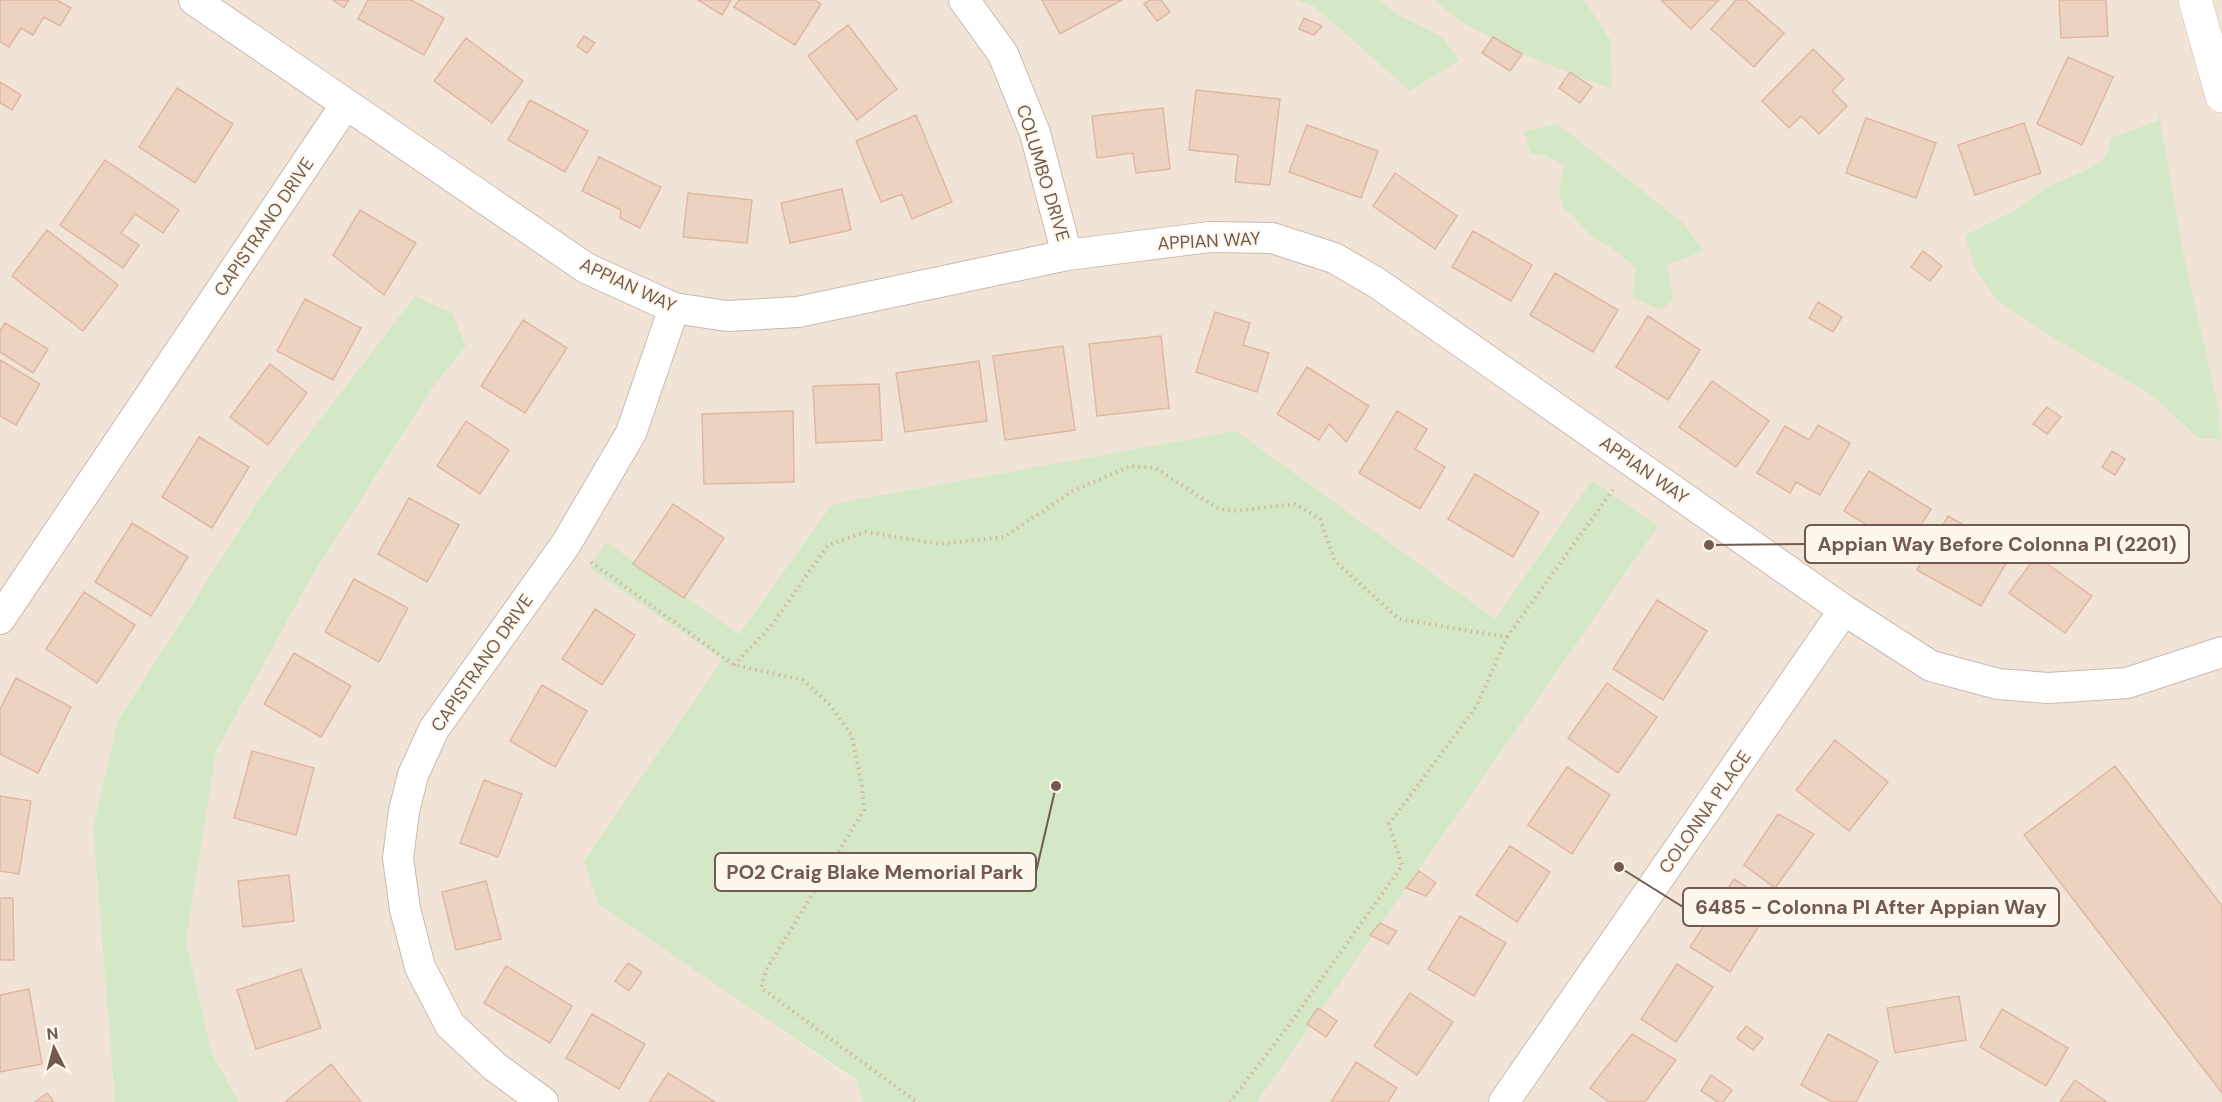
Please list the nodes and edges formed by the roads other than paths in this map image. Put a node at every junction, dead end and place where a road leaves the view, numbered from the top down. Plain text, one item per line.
1 (194, 0) edge
2 (964, 0) edge
3 (2195, 0) edge
4 (2222, 96) edge
5 (346, 104) junction
6 (1067, 255) junction
7 (674, 308) junction
8 (1844, 610) junction
9 (0, 619) edge
10 (2222, 652) edge
11 (543, 1102) edge
12 (1504, 1102) edge

1 - 5 street, APPIAN WAY
2 - 6 street, COLUMBO DRIVE
3 - 4 street
5 - 7 street, APPIAN WAY
5 - 9 street, CAPISTRANO DRIVE
6 - 7 street, APPIAN WAY
6 - 8 street, APPIAN WAY
7 - 11 street, CAPISTRANO DRIVE
8 - 10 street, APPIAN WAY
8 - 12 street, COLONNA PLACE

